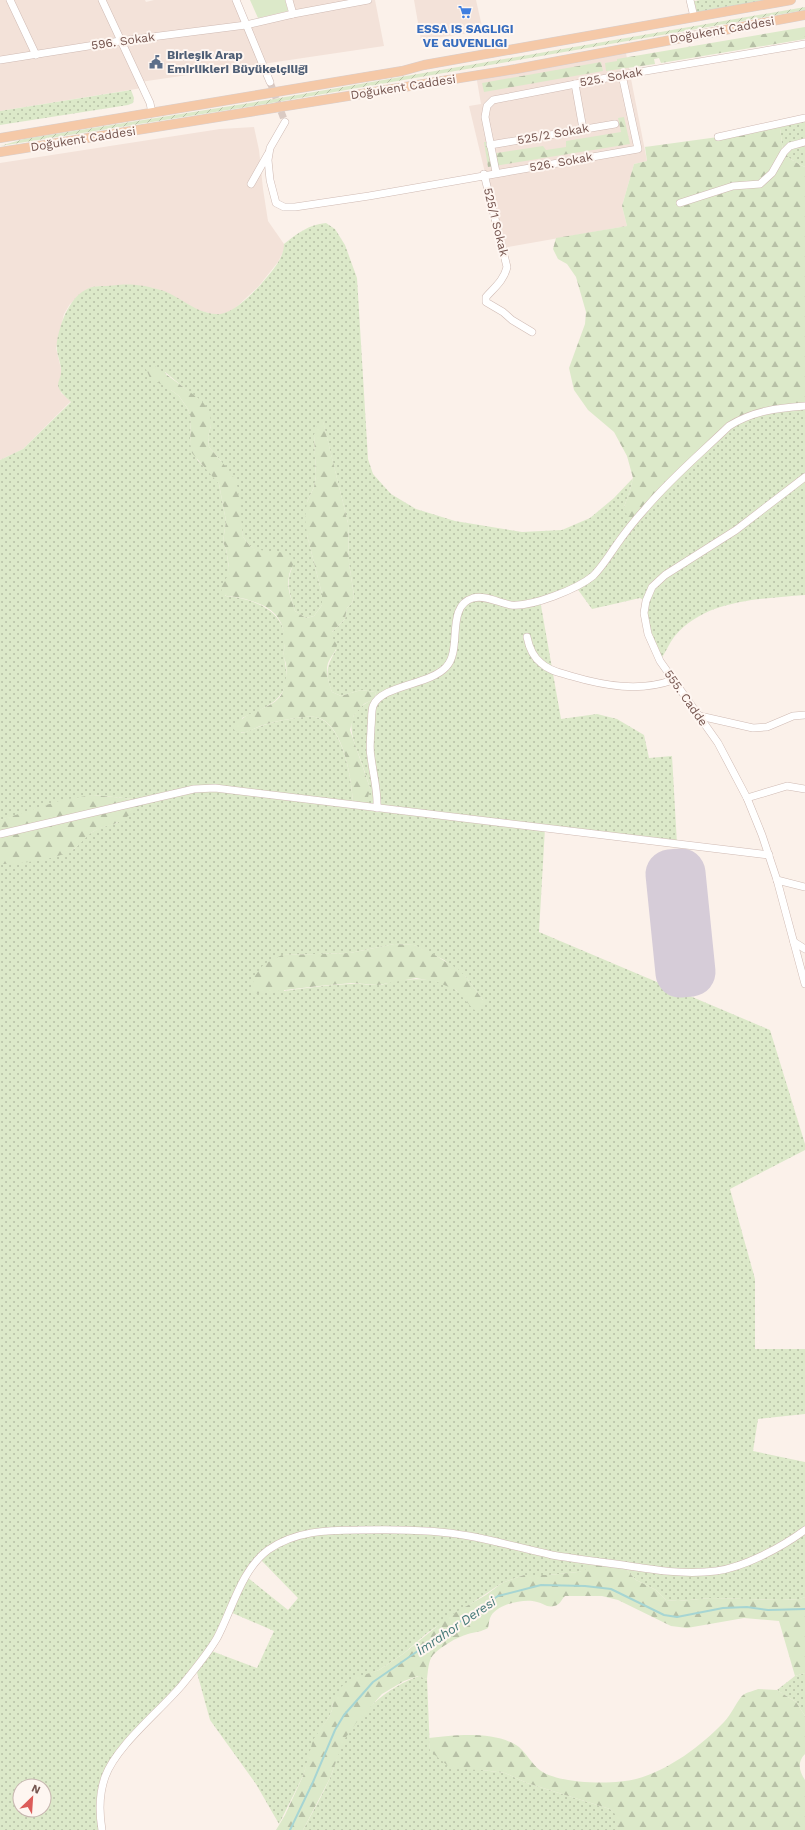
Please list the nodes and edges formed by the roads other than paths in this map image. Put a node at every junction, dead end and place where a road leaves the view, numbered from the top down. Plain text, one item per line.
1 (10, 0) edge
2 (102, 0) edge
3 (236, 0) edge
4 (289, 0) edge
5 (368, 0) edge
6 (690, 0) edge
7 (791, 0) edge
8 (293, 14) junction
9 (805, 15) edge
10 (694, 17) junction
11 (246, 26) junction
12 (120, 41) junction
13 (805, 44) edge
14 (36, 55) junction
15 (0, 60) edge
16 (622, 75) junction
17 (270, 82) tunnel mouth
18 (575, 84) junction
19 (152, 113) junction
20 (805, 118) edge
21 (284, 122) dead end
22 (615, 124) dead end
23 (583, 129) junction
24 (718, 137) dead end
25 (0, 138) edge
26 (805, 142) edge
27 (490, 145) junction
28 (0, 152) edge
29 (269, 152) junction
30 (496, 172) junction
31 (484, 174) junction
32 (251, 184) dead end
33 (680, 203) dead end
34 (532, 332) dead end
35 (805, 406) edge
36 (805, 477) edge
37 (527, 637) dead end
38 (673, 680) junction
39 (805, 715) edge
40 (700, 716) junction
41 (805, 789) edge
42 (747, 798) junction
43 (377, 808) junction
44 (0, 834) edge
45 (769, 855) junction
46 (777, 880) junction
47 (805, 887) edge
48 (794, 942) junction
49 (805, 949) edge
50 (805, 984) edge
51 (805, 1530) edge
52 (102, 1830) edge

1 - 14 street
2 - 12 street
3 - 11 street
4 - 8 street
5 - 8 street, 596. Sokak
6 - 10 street
7 - 10 main road, Doğukent Caddesi
8 - 11 street, 596. Sokak
9 - 28 main road, Doğukent Caddesi
10 - 19 main road, Doğukent Caddesi
11 - 12 street, 596. Sokak
11 - 17 street
12 - 14 street, 596. Sokak
12 - 19 street
13 - 16 street, 525. Sokak
14 - 15 street, 596. Sokak
16 - 18 street, 525. Sokak
16 - 30 street, 526. Sokak
18 - 23 street
18 - 27 street, 525. Sokak
19 - 25 main road, Doğukent Caddesi
20 - 24 street
21 - 29 street
22 - 23 street, 525/2 Sokak
23 - 27 street, 525/2 Sokak
26 - 33 street
27 - 30 street, 525. Sokak
29 - 31 street, 526. Sokak
29 - 32 street
30 - 31 street, 526. Sokak
31 - 34 street, 525/1 Sokak
35 - 43 street
36 - 38 street, 555. Cadde
37 - 38 street
38 - 40 street, 555. Cadde
39 - 40 street
40 - 42 street, 555. Cadde
41 - 42 street
42 - 45 street, 555. Cadde
43 - 44 street
43 - 45 street
45 - 46 street, 555. Cadde
46 - 47 street
46 - 48 street, 555. Cadde
48 - 49 street
48 - 50 street, 555. Cadde
51 - 52 street

